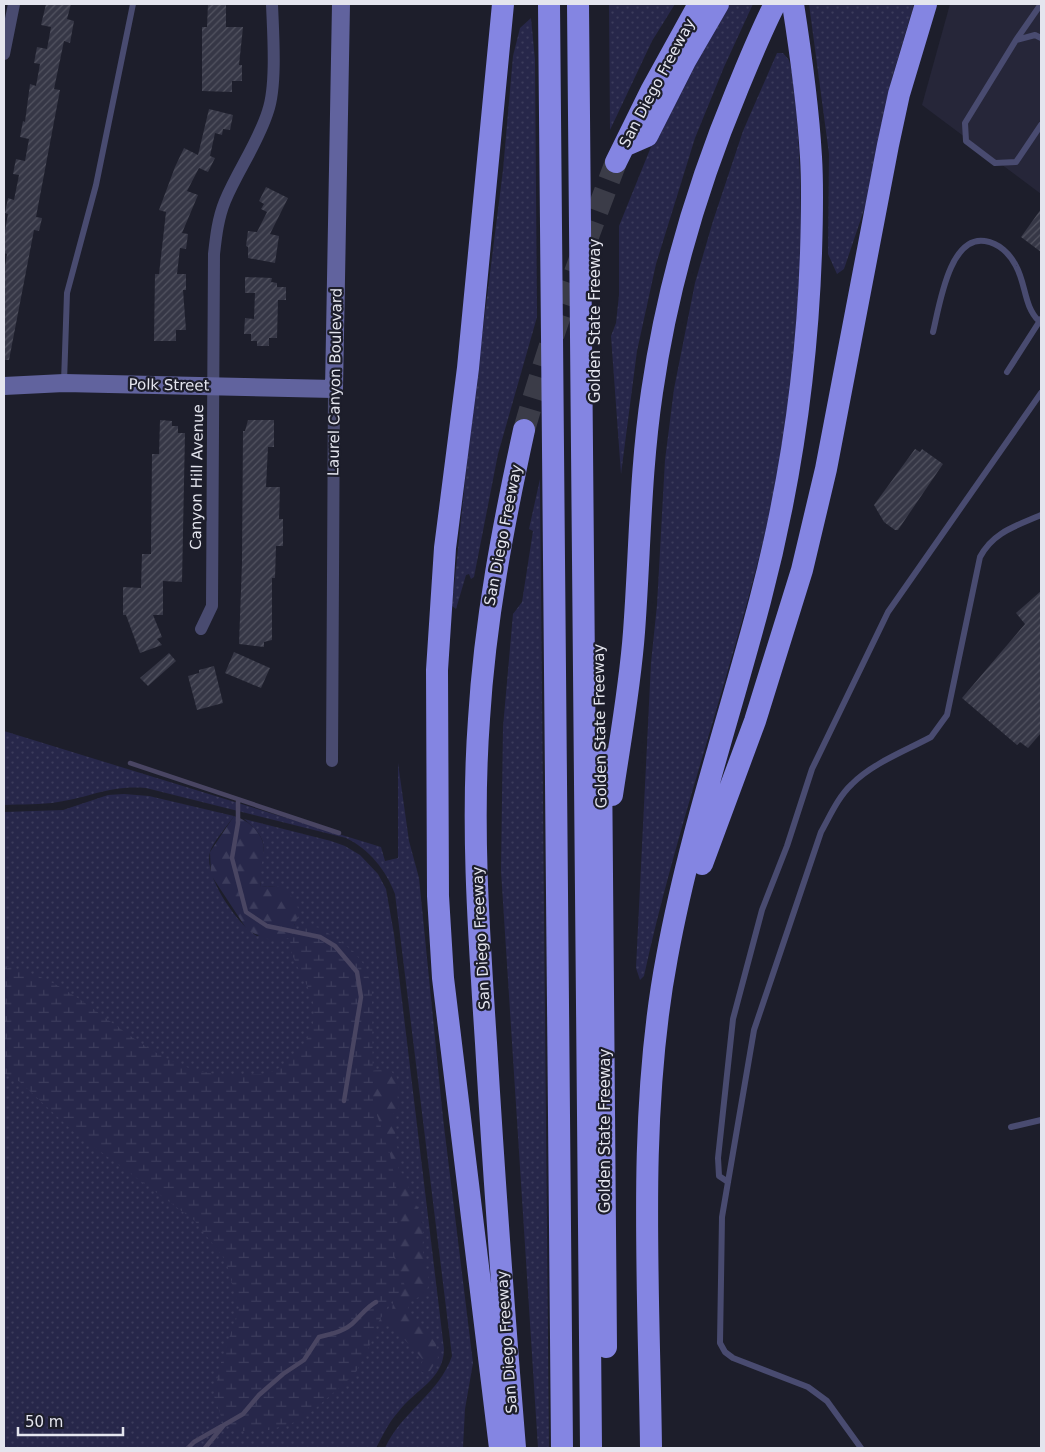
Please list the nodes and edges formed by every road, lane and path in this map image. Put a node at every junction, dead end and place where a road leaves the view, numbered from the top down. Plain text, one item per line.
1 (14, 4) edge
2 (133, 4) edge
3 (272, 4) edge
4 (341, 4) edge
5 (502, 4) edge
6 (550, 4) edge
7 (578, 4) edge
8 (592, 4) edge
9 (699, 4) edge
10 (718, 4) edge
11 (775, 4) edge
12 (793, 4) edge
13 (926, 4) edge
14 (1040, 4) edge
15 (1041, 38) edge
16 (1016, 40) junction
17 (4, 53) edge
18 (1041, 125) edge
19 (1040, 320) edge
20 (933, 332) dead end
21 (1007, 372) dead end
22 (64, 383) junction
23 (214, 385) junction
24 (4, 386) edge
25 (334, 389) junction
26 (553, 392) junction
27 (1041, 393) edge
28 (524, 430) tunnel mouth
29 (1041, 515) edge
30 (201, 629) dead end
31 (332, 761) dead end
32 (603, 868) junction
33 (667, 956) junction
34 (1041, 1120) edge
35 (1011, 1127) dead end
36 (728, 1182) junction
37 (500, 1448) edge
38 (515, 1448) edge
39 (562, 1448) edge
40 (581, 1448) edge
41 (591, 1448) edge
42 (607, 1448) edge
43 (651, 1448) edge
44 (861, 1448) edge

1 - 17 street
2 - 22 lane
3 - 23 street, Canyon Hill Avenue
4 - 25 street, Laurel Canyon Boulevard
5 - 37 highway
6 - 26 highway
7 - 41 highway
8 - 32 highway, Golden State Freeway
9 - 10 highway, San Diego Freeway
11 - 32 highway
12 - 33 highway
13 - 33 highway
14 - 16 lane
15 - 16 lane
16 - 18 lane
19 - 20 lane
19 - 21 lane
22 - 23 street, Polk Street
22 - 24 street, Polk Street
23 - 25 street, Polk Street
23 - 30 street, Canyon Hill Avenue
25 - 31 street, Laurel Canyon Boulevard
26 - 39 highway
26 - 40 highway
27 - 36 lane
28 - 38 highway, San Diego Freeway
29 - 36 lane
32 - 42 highway, Golden State Freeway
33 - 43 highway
34 - 35 lane
36 - 44 lane

